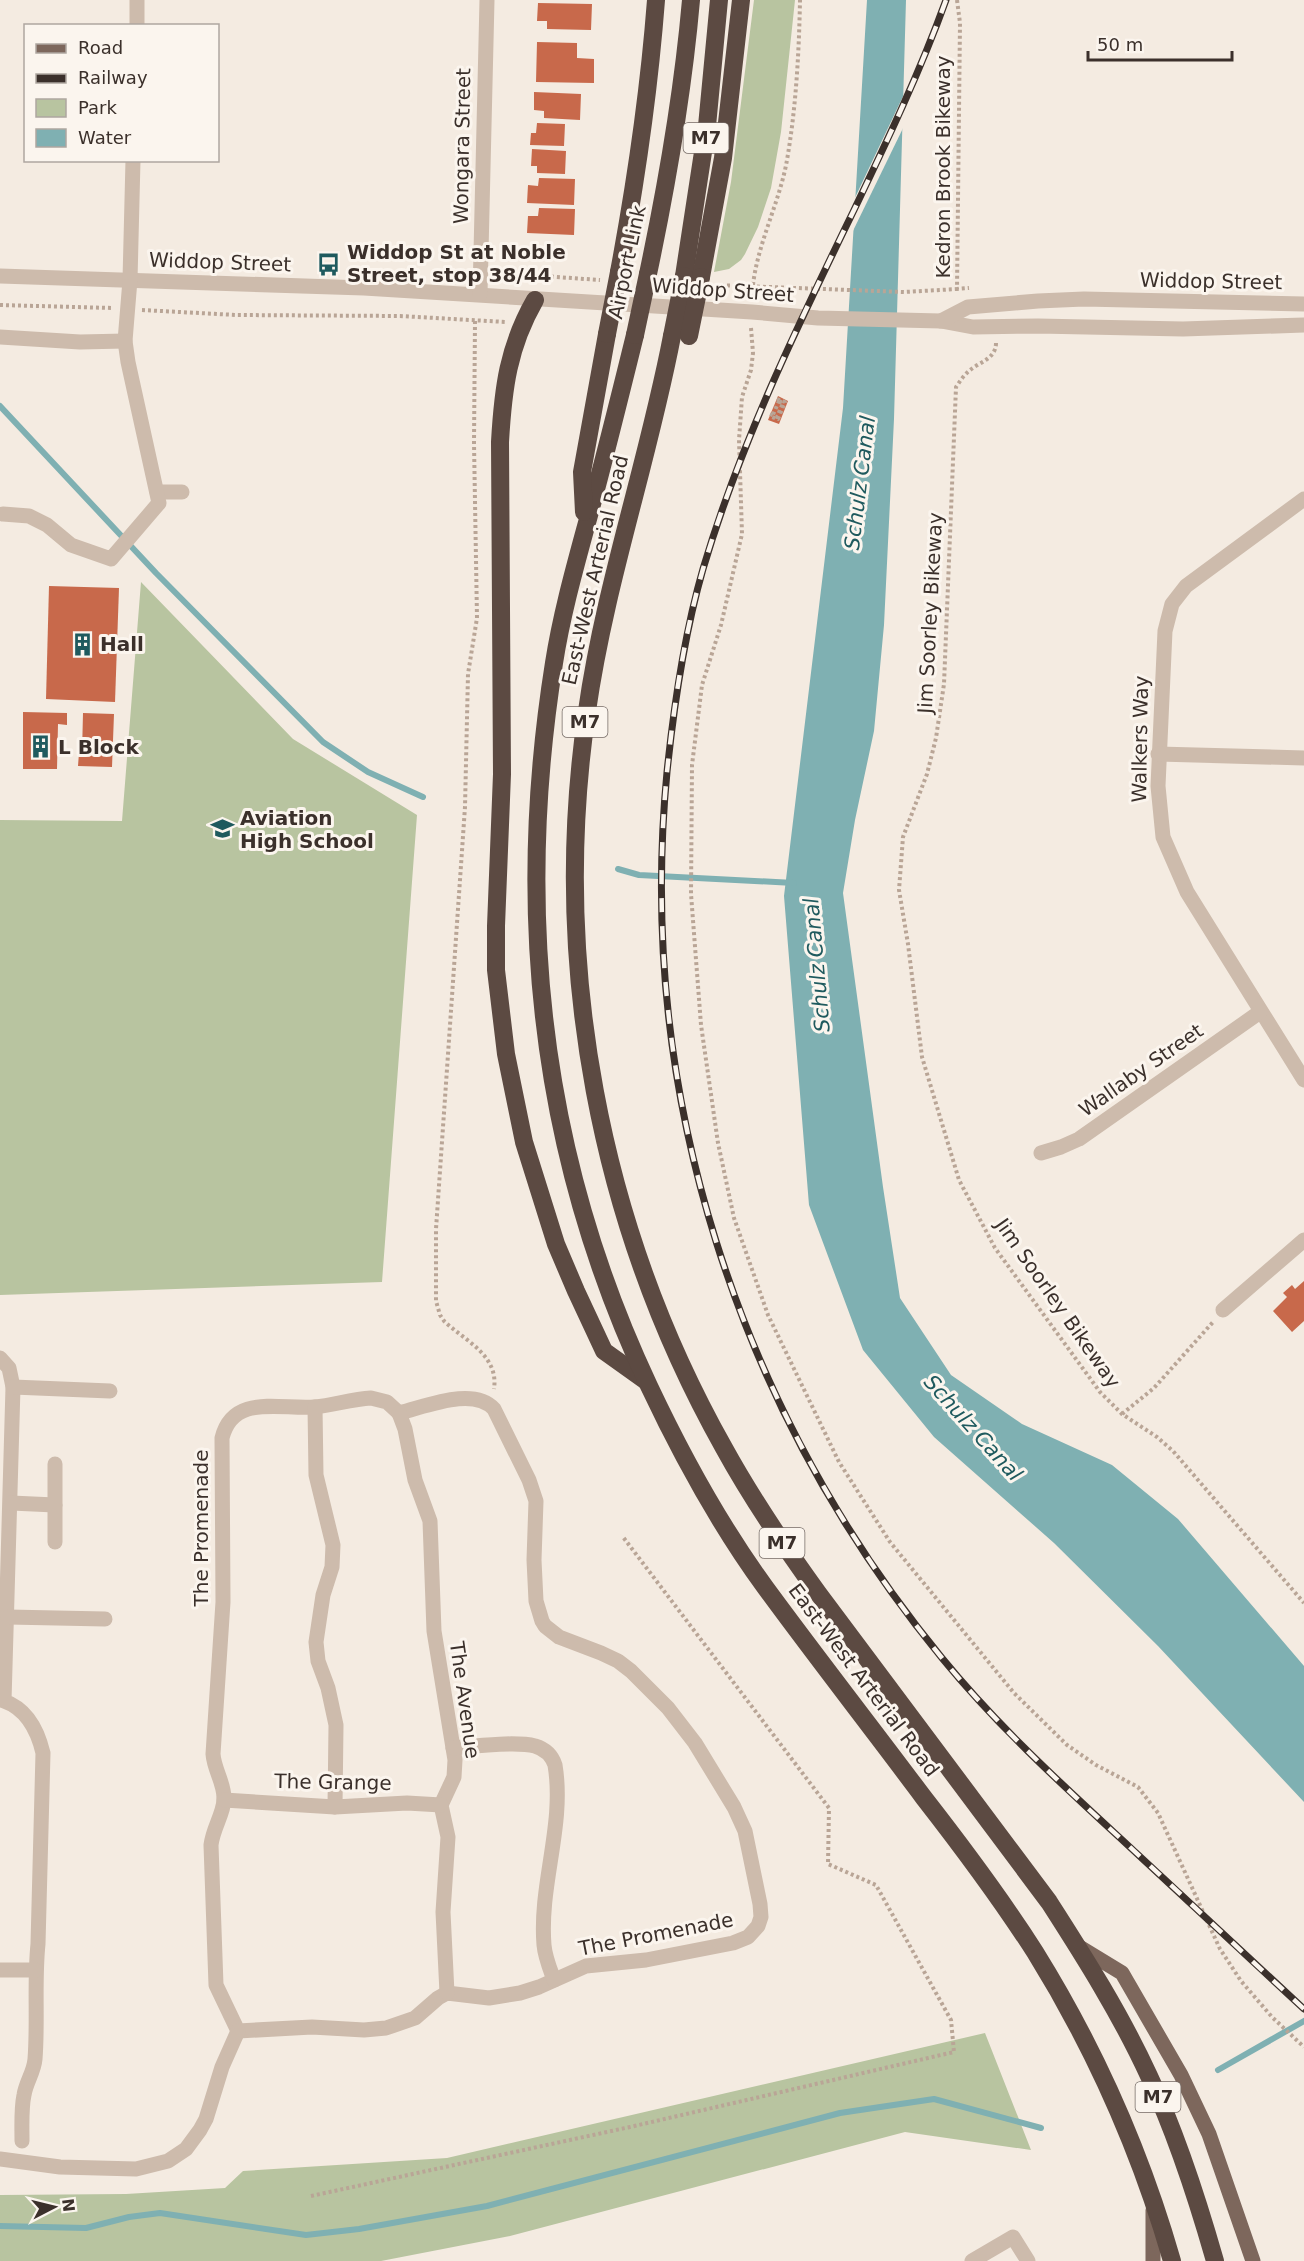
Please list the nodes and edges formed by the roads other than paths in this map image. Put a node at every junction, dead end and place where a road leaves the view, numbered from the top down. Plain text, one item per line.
1 (137, 0) edge
2 (487, 0) edge
3 (656, 0) edge
4 (692, 0) edge
5 (719, 0) edge
6 (741, 0) edge
7 (137, 24) edge
8 (133, 162) edge
9 (0, 276) edge
10 (693, 276) junction
11 (130, 280) junction
12 (480, 294) junction
13 (535, 300) junction
14 (1304, 304) edge
15 (941, 321) junction
16 (1304, 325) edge
17 (0, 337) edge
18 (125, 340) junction
19 (156, 492) junction
20 (182, 492) dead end
21 (1304, 499) edge
22 (3, 514) dead end
23 (586, 528) junction
24 (1158, 754) junction
25 (1304, 758) edge
26 (1260, 1012) junction
27 (1304, 1080) edge
28 (1041, 1153) dead end
29 (1304, 1240) edge
30 (1223, 1310) road end
31 (0, 1358) edge
32 (647, 1382) junction
33 (13, 1387) junction
34 (110, 1391) dead end
35 (315, 1407) junction
36 (399, 1413) junction
37 (56, 1464) dead end
38 (11, 1503) junction
39 (55, 1505) junction
40 (55, 1542) dead end
41 (8, 1617) junction
42 (105, 1619) dead end
43 (2, 1702) edge
44 (453, 1748) junction
45 (224, 1800) junction
46 (441, 1805) junction
47 (335, 1807) junction
48 (1076, 1945) junction
49 (0, 1970) edge
50 (35, 1970) junction
51 (554, 1980) junction
52 (447, 1993) junction
53 (238, 2031) junction
54 (22, 2141) dead end
55 (0, 2158) edge
56 (1153, 2204) junction
57 (972, 2261) edge
58 (1028, 2261) edge
59 (1153, 2261) edge
60 (1172, 2261) edge
61 (1215, 2261) edge
62 (1253, 2261) edge

1 - 7 street
2 - 12 street, Wongara Street
3 - 23 highway, bridge
4 - 23 highway, Airport Link / M7, bridge
5 - 10 highway, M7
6 - 10 highway
8 - 11 street
9 - 11 street, Widdop Street
10 - 48 highway, East-West Arterial Road / M7, bridge
11 - 12 street, Widdop Street
11 - 18 street
12 - 13 street, Widdop Street
13 - 15 street, Widdop Street
13 - 32 highway
14 - 15 street, Widdop Street
15 - 16 street, Widdop Street
17 - 18 street
18 - 19 street
19 - 20 street
19 - 22 street
21 - 24 street, Walkers Way
23 - 32 highway, East-West Arterial Road / M7
24 - 25 street
24 - 26 street, Walkers Way
26 - 27 street, Walkers Way
26 - 28 street, Wallaby Street
29 - 30 street
31 - 33 street
32 - 56 highway, East-West Arterial Road / M7
33 - 34 street
33 - 38 street
35 - 36 street, The Promenade
35 - 45 street, The Promenade
35 - 47 street
36 - 44 street, The Avenue
36 - 51 street, The Promenade
37 - 39 street
38 - 39 street
38 - 41 street
39 - 40 street
41 - 42 street
41 - 43 street
43 - 50 street
44 - 46 street, The Avenue
44 - 51 street
45 - 47 street, The Grange
45 - 53 street
46 - 47 street, The Grange
46 - 52 street
48 - 61 highway, East-West Arterial Road / M7
48 - 62 main road, East-West Arterial Road
49 - 50 street
50 - 54 street
51 - 52 street, The Promenade
52 - 53 street
53 - 55 street
56 - 59 main road, East-West Arterial Road
56 - 60 highway, East-West Arterial Road / M7
57 - 58 street

